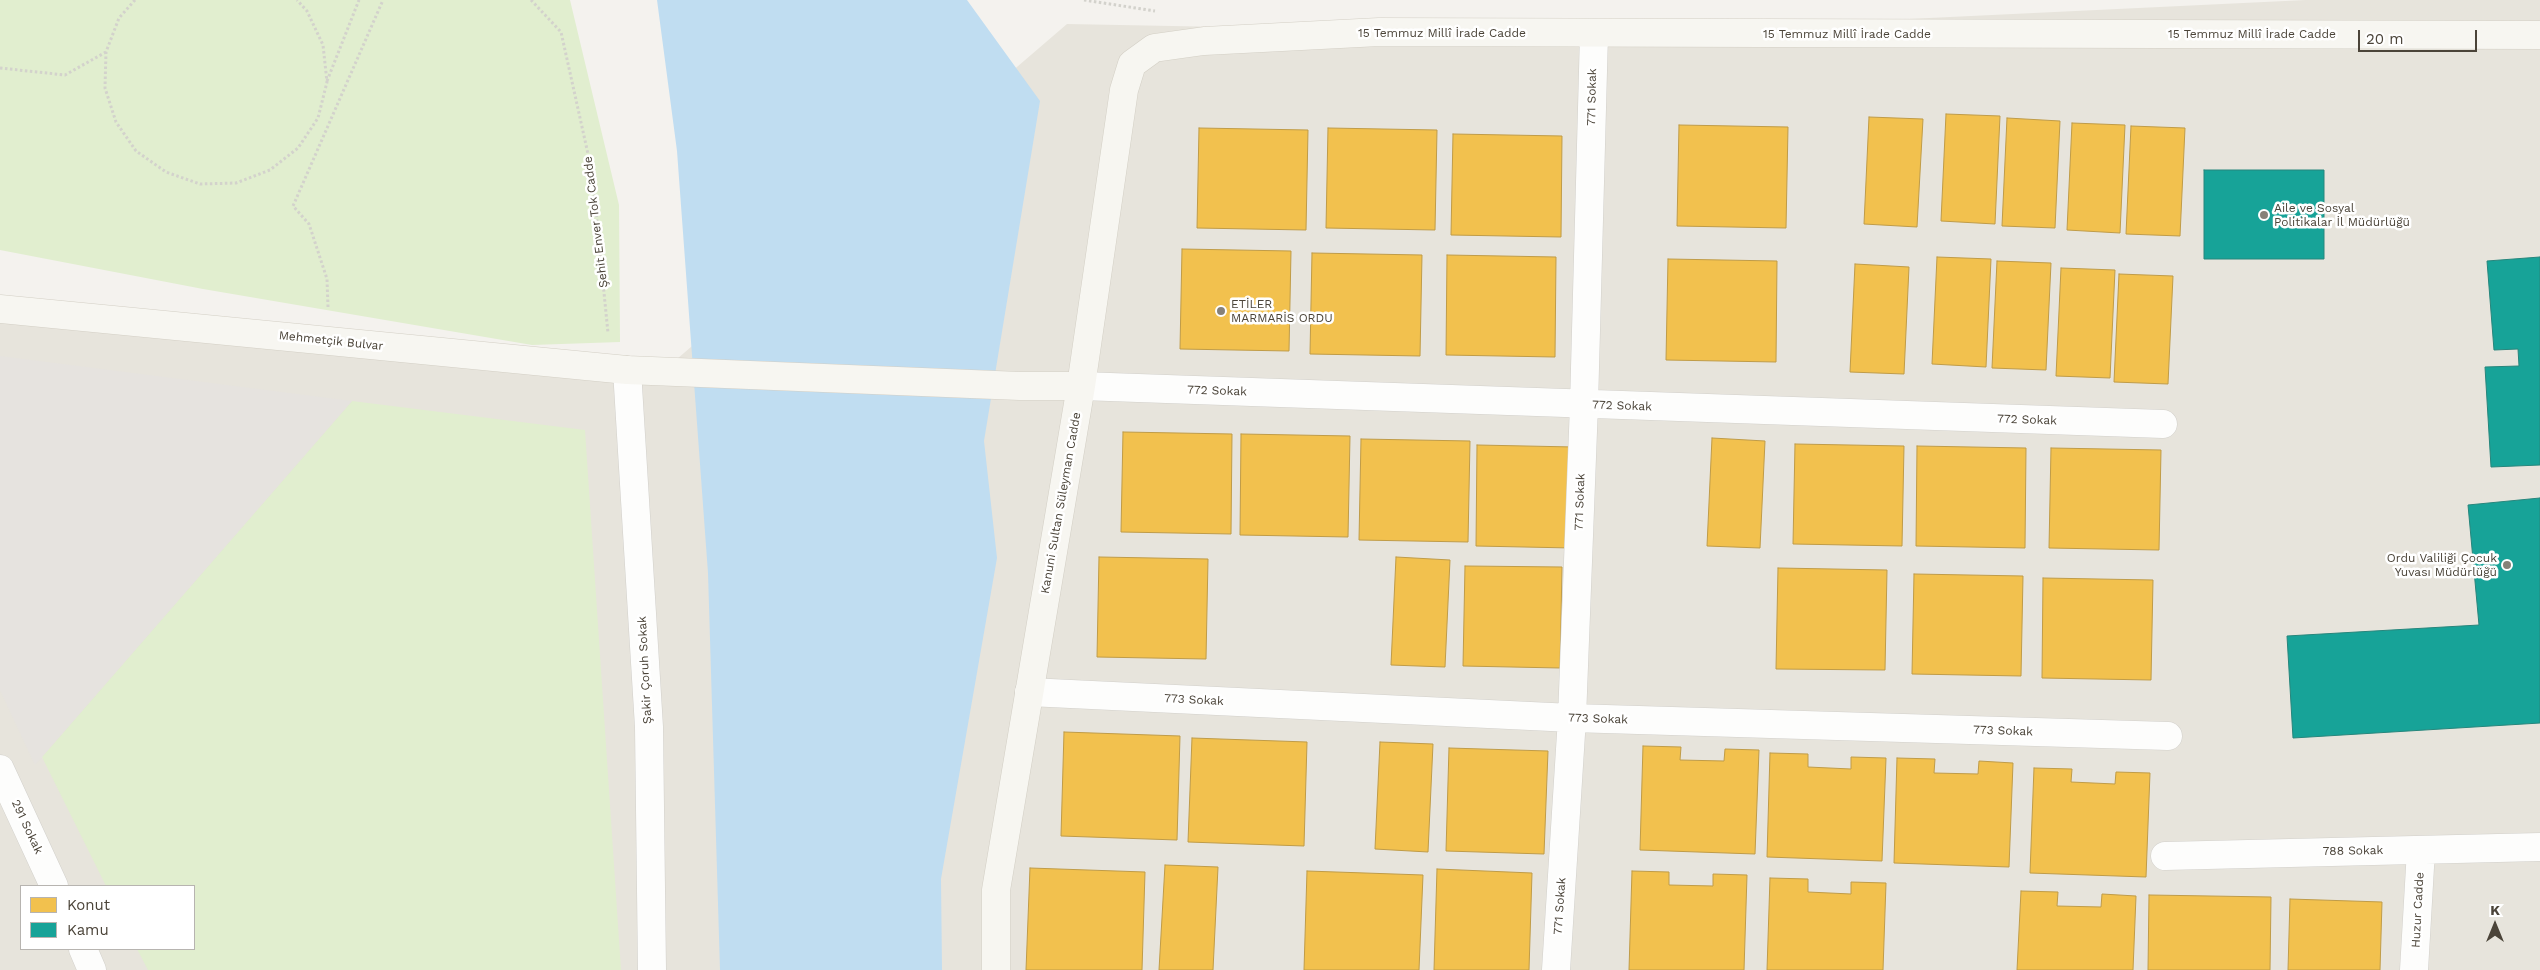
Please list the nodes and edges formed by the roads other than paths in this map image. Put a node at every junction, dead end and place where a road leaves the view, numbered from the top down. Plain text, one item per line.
1 (1594, 34) junction
2 (2540, 35) edge
3 (1154, 48) joint
4 (0, 309) edge
5 (619, 370) junction
6 (1082, 386) junction
7 (1584, 405) junction
8 (2163, 424) dead end
9 (1029, 692) junction
10 (1572, 718) junction
11 (2168, 736) dead end
12 (0, 769) edge
13 (2540, 847) edge
14 (2421, 850) junction
15 (2165, 856) dead end
16 (54, 885) edge
17 (83, 950) edge
18 (92, 970) edge
19 (652, 970) edge
20 (996, 970) edge
21 (1556, 970) edge
22 (2414, 970) edge

1 - 2 street, 15 Temmuz Millî İrade Cadde
1 - 3 street, 15 Temmuz Millî İrade Cadde
1 - 7 street, 771 Sokak
3 - 6 street, Kanuni Sultan Süleyman Cadde
4 - 5 street, Mehmetçik Bulvar
5 - 6 street, Mehmetçik Bulvar
5 - 19 street, Şakir Çoruh Sokak
6 - 7 street, 772 Sokak
6 - 9 street, Kanuni Sultan Süleyman Cadde
7 - 8 street, 772 Sokak
7 - 10 street, 771 Sokak
9 - 10 street, 773 Sokak
9 - 20 street, Kanuni Sultan Süleyman Cadde
10 - 11 street, 773 Sokak
10 - 21 street, 771 Sokak
12 - 16 street, 291 Sokak
13 - 14 street, 788 Sokak
14 - 15 street, 788 Sokak
14 - 22 street, Huzur Cadde
17 - 18 street

